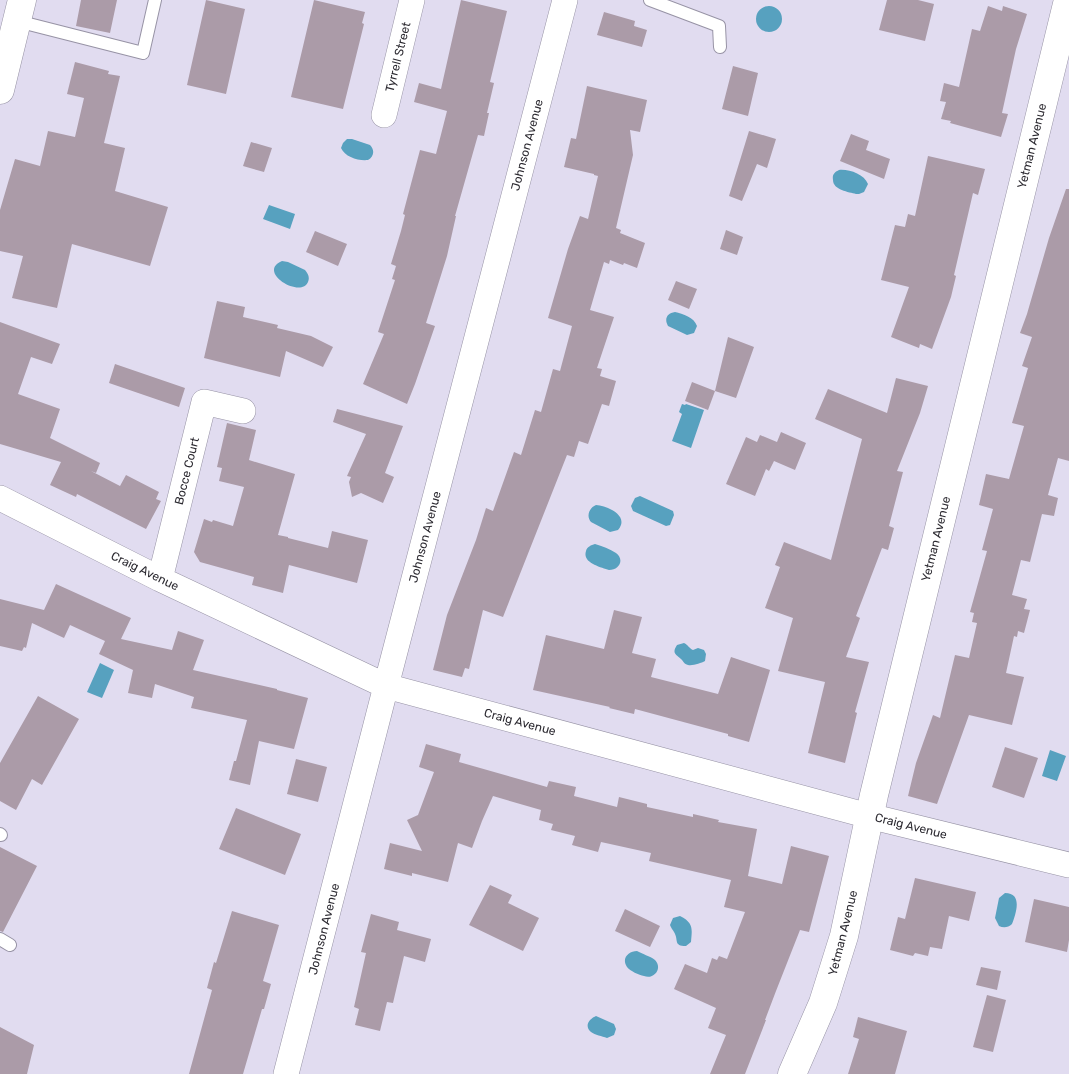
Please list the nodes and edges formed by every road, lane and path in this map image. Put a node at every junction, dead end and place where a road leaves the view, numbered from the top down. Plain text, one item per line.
1 (155, 0) edge
2 (412, 0) edge
3 (565, 0) edge
4 (650, 0) edge
5 (1068, 0) edge
6 (19, 11) edge
7 (720, 47) dead end
8 (0, 90) edge
9 (384, 115) dead end
10 (243, 411) dead end
11 (0, 498) edge
12 (160, 579) junction
13 (386, 686) junction
14 (869, 816) junction
15 (1069, 865) edge
16 (286, 1074) edge
17 (792, 1074) edge

1 - 6 lane
2 - 9 street, Tyrrell Street
3 - 13 street, Johnson Avenue
4 - 7 lane
5 - 14 street, Yetman Avenue
6 - 8 street
10 - 12 street, Bocce Court
11 - 12 street, Craig Avenue
12 - 13 street, Craig Avenue
13 - 14 street, Craig Avenue
13 - 16 street, Johnson Avenue
14 - 15 street, Craig Avenue
14 - 17 street, Yetman Avenue

